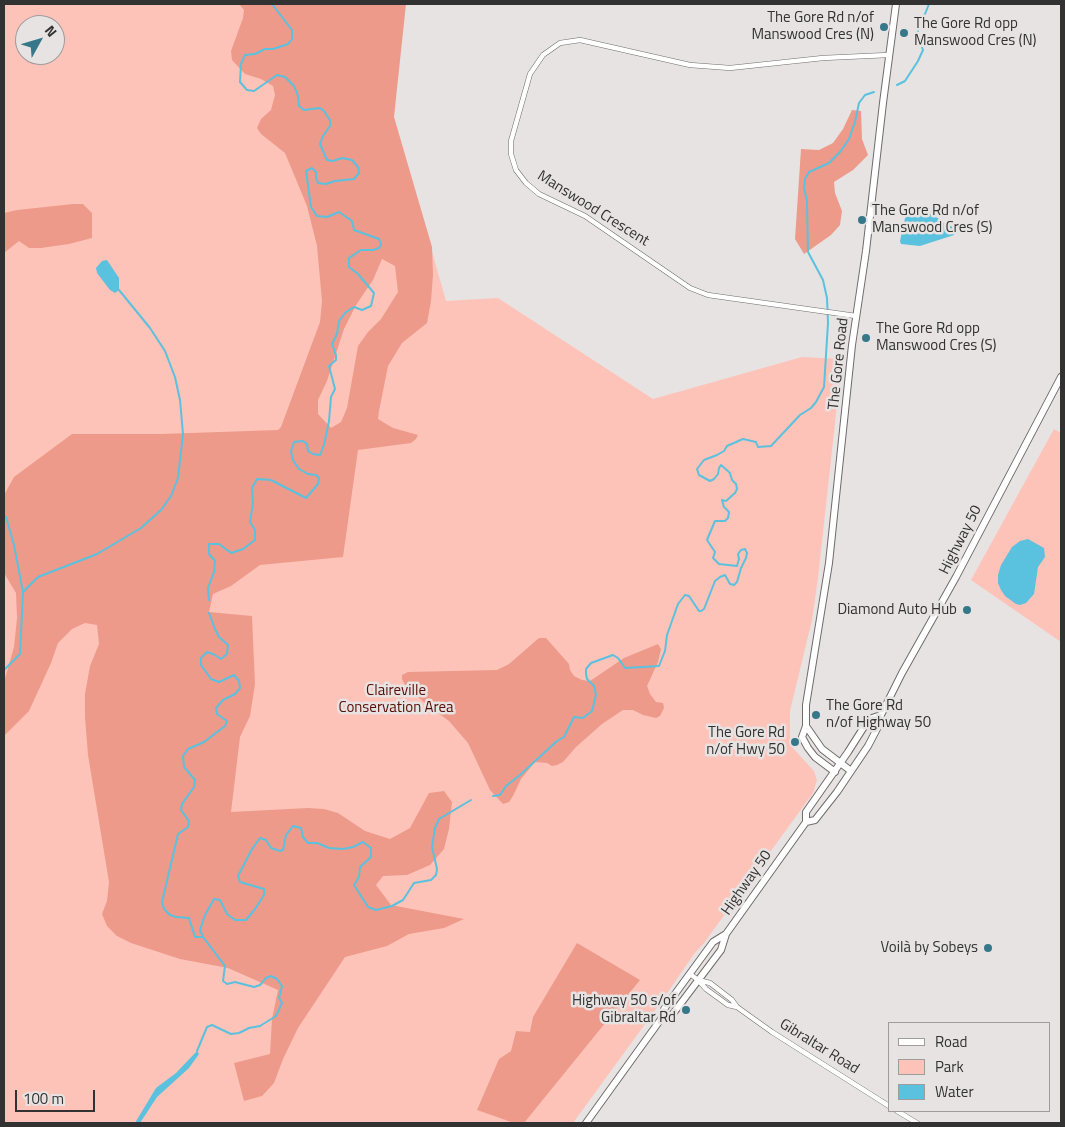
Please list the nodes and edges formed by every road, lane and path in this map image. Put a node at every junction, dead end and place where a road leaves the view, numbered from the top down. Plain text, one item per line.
1 (896, 4) edge
2 (888, 55) junction
3 (856, 316) junction
4 (1061, 377) edge
5 (881, 715) junction
6 (806, 726) junction
7 (841, 763) junction
8 (851, 771) junction
9 (835, 772) junction
10 (806, 822) junction
11 (726, 934) junction
12 (690, 974) junction
13 (698, 980) junction
14 (661, 1019) junction
15 (888, 1105) edge
16 (899, 1112) edge
17 (586, 1123) edge
18 (917, 1123) edge

1 - 2 main road, The Gore Road
2 - 3 main road, The Gore Road
2 - 3 street, Manswood Crescent
3 - 6 main road, The Gore Road
4 - 5 main road, Highway 50
5 - 7 main road, Highway 50
5 - 8 main road, Highway 50
6 - 7 main road
6 - 9 main road, The Gore Road
7 - 8 main road
7 - 9 main road, Highway 50
8 - 10 main road, Highway 50
9 - 10 main road, Highway 50
10 - 11 main road, Highway 50
11 - 12 main road, Highway 50
11 - 13 main road, Highway 50
12 - 13 street, Gibraltar Road
12 - 14 main road, Highway 50
13 - 14 main road, Highway 50
13 - 15 street, Gibraltar Road
14 - 17 main road, Highway 50
16 - 18 street

